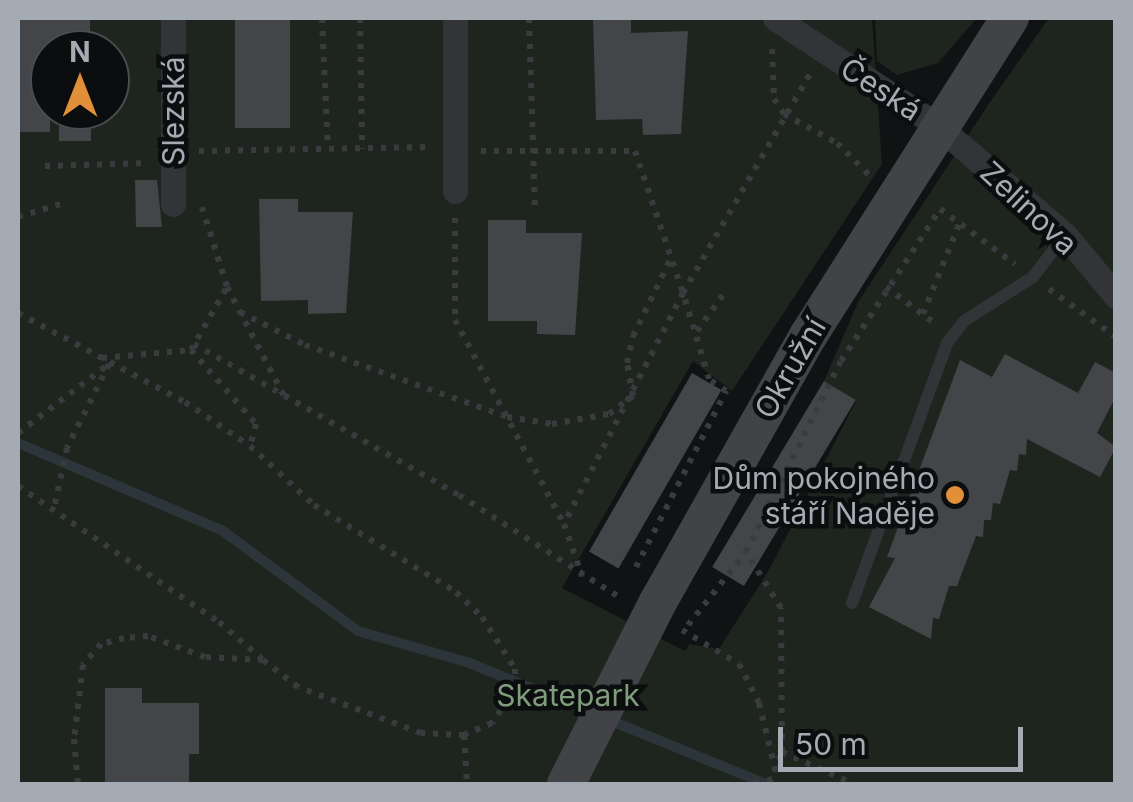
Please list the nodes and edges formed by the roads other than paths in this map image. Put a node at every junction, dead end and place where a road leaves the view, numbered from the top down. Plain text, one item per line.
1 (173, 18) edge
2 (455, 18) edge
3 (775, 18) edge
4 (1010, 18) edge
5 (938, 126) junction
6 (455, 191) road end
7 (173, 198) road end
8 (1064, 235) junction
9 (1116, 296) edge
10 (852, 603) dead end
11 (566, 784) edge

1 - 7 street, Slezská
2 - 6 street
3 - 5 street, Česká
4 - 5 street, Okružní
5 - 8 street, Zelinova
5 - 11 street, Okružní, bridge
8 - 9 street, Zelinova
8 - 10 lane

